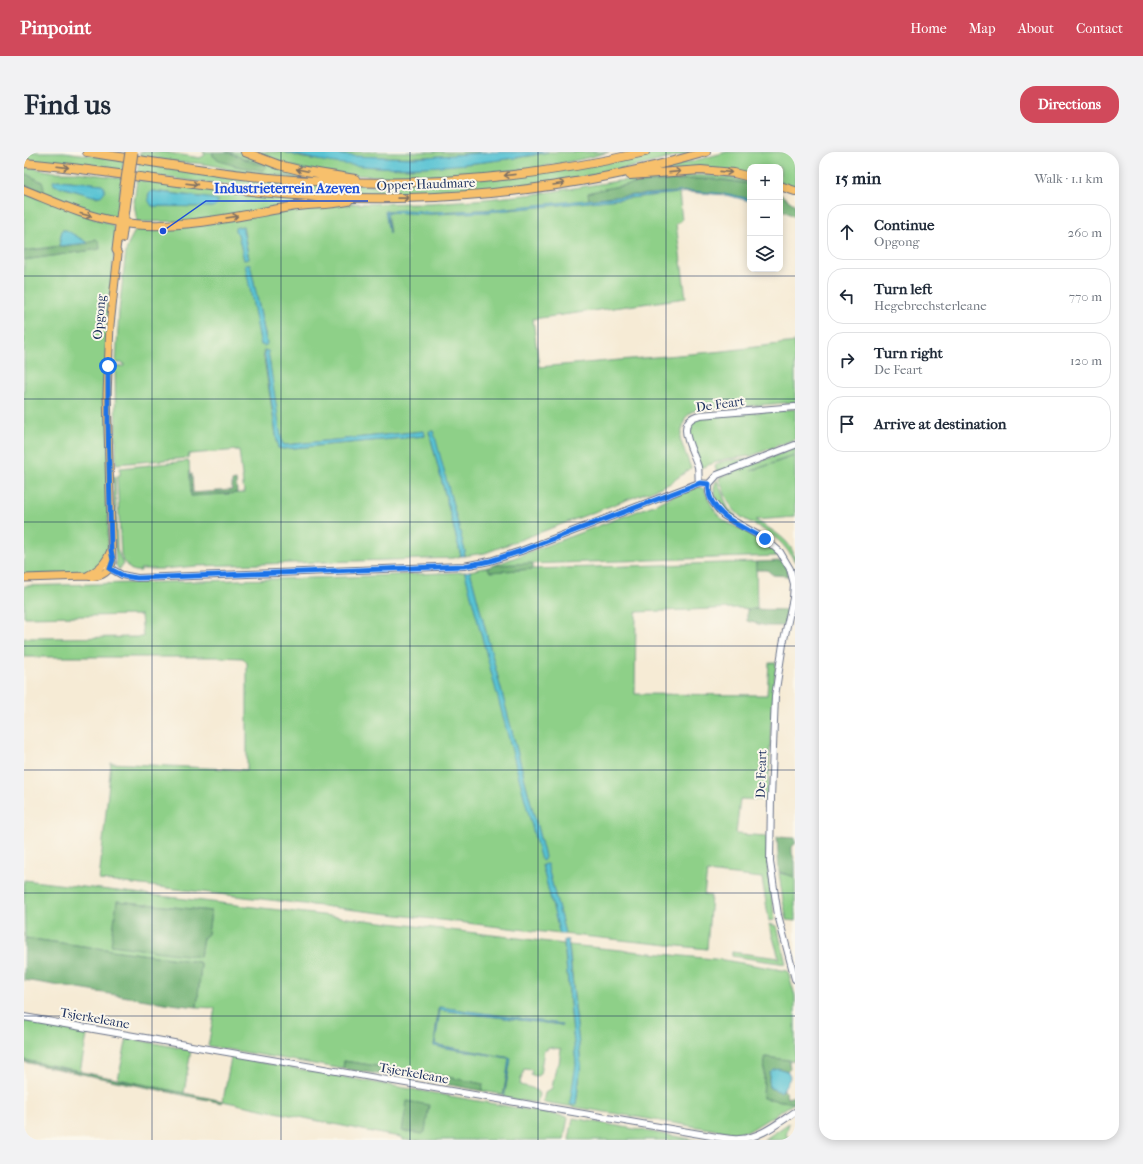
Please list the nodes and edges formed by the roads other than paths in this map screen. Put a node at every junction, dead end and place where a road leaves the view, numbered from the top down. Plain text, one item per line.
1 (87, 152) edge
2 (129, 152) edge
3 (134, 152) edge
4 (246, 152) edge
5 (626, 152) edge
6 (645, 152) edge
7 (706, 152) edge
8 (597, 162) junction
9 (24, 163) edge
10 (607, 176) junction
11 (747, 176) edge
12 (340, 179) junction
13 (126, 187) junction
14 (783, 187) edge
15 (24, 190) edge
16 (795, 191) edge
17 (342, 200) junction
18 (121, 223) junction
19 (795, 407) edge
20 (795, 445) edge
21 (699, 483) junction
22 (709, 484) junction
23 (107, 567) junction
24 (793, 568) edge
25 (24, 578) edge
26 (795, 979) edge
27 (24, 1017) edge
28 (795, 1112) edge

1 - 12 highway
2 - 13 main road, Opgong, bridge
3 - 13 main road, Opgong, bridge
12 -> 4 highway
5 - 8 highway
6 - 8 highway, Opper Haudmare
7 - 10 highway, Opper Haudmare
8 -> 12 highway, Opper Haudmare
9 -> 17 highway, Opper Haudmare
10 -> 11 highway
17 -> 10 highway, Opper Haudmare
13 - 18 main road, Opgong
14 - 16 highway
15 -> 18 highway
18 -> 17 highway
18 - 23 main road, Opgong
19 - 21 street, De Feart
20 - 22 street
21 - 22 street
21 - 23 street
22 - 24 street, De Feart
23 - 25 main road
24 - 26 street, De Feart
27 - 28 street, Tsjerkeleane

